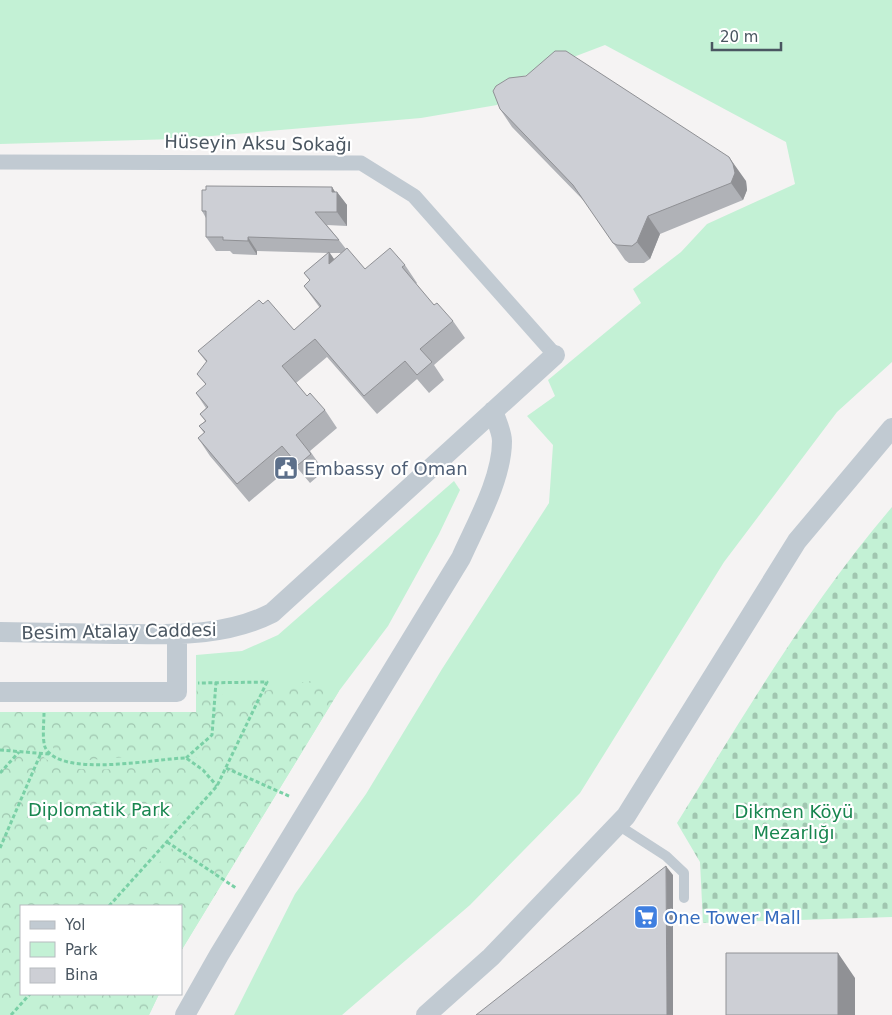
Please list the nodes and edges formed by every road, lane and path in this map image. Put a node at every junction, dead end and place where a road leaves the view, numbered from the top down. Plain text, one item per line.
1 (0, 162) edge
2 (555, 355) joint
3 (493, 412) junction
4 (892, 428) edge
5 (0, 632) edge
6 (177, 634) junction
7 (216, 682) junction
8 (177, 683) junction
9 (0, 692) edge
10 (43, 692) junction
11 (0, 750) edge
12 (20, 752) junction
13 (41, 753) junction
14 (50, 754) junction
15 (186, 758) junction
16 (226, 768) junction
17 (0, 773) edge
18 (217, 786) junction
19 (310, 805) junction
20 (618, 825) junction
21 (167, 842) junction
22 (0, 848) edge
23 (684, 898) dead end
24 (253, 900) junction
25 (110, 905) edge
26 (29, 995) edge
27 (11, 1015) edge
28 (185, 1015) edge
29 (426, 1015) edge

1 - 2 street, Hüseyin Aksu Sokağı
2 - 3 street, Besim Atalay Caddesi
3 - 6 street, Besim Atalay Caddesi
3 - 19 street
4 - 20 street
5 - 6 street, Besim Atalay Caddesi
6 - 8 street
7 - 8 path
7 - 15 path
7 - 16 path
8 - 10 street
9 - 10 street
10 - 14 path
11 - 12 path
12 - 13 path
12 - 17 path
13 - 14 path
13 - 22 path
14 - 15 path
15 - 18 path
16 - 18 path
16 - 19 path
18 - 21 path
19 - 24 street
20 - 23 lane
20 - 29 street
21 - 24 path
21 - 25 path
24 - 28 street
26 - 27 path

